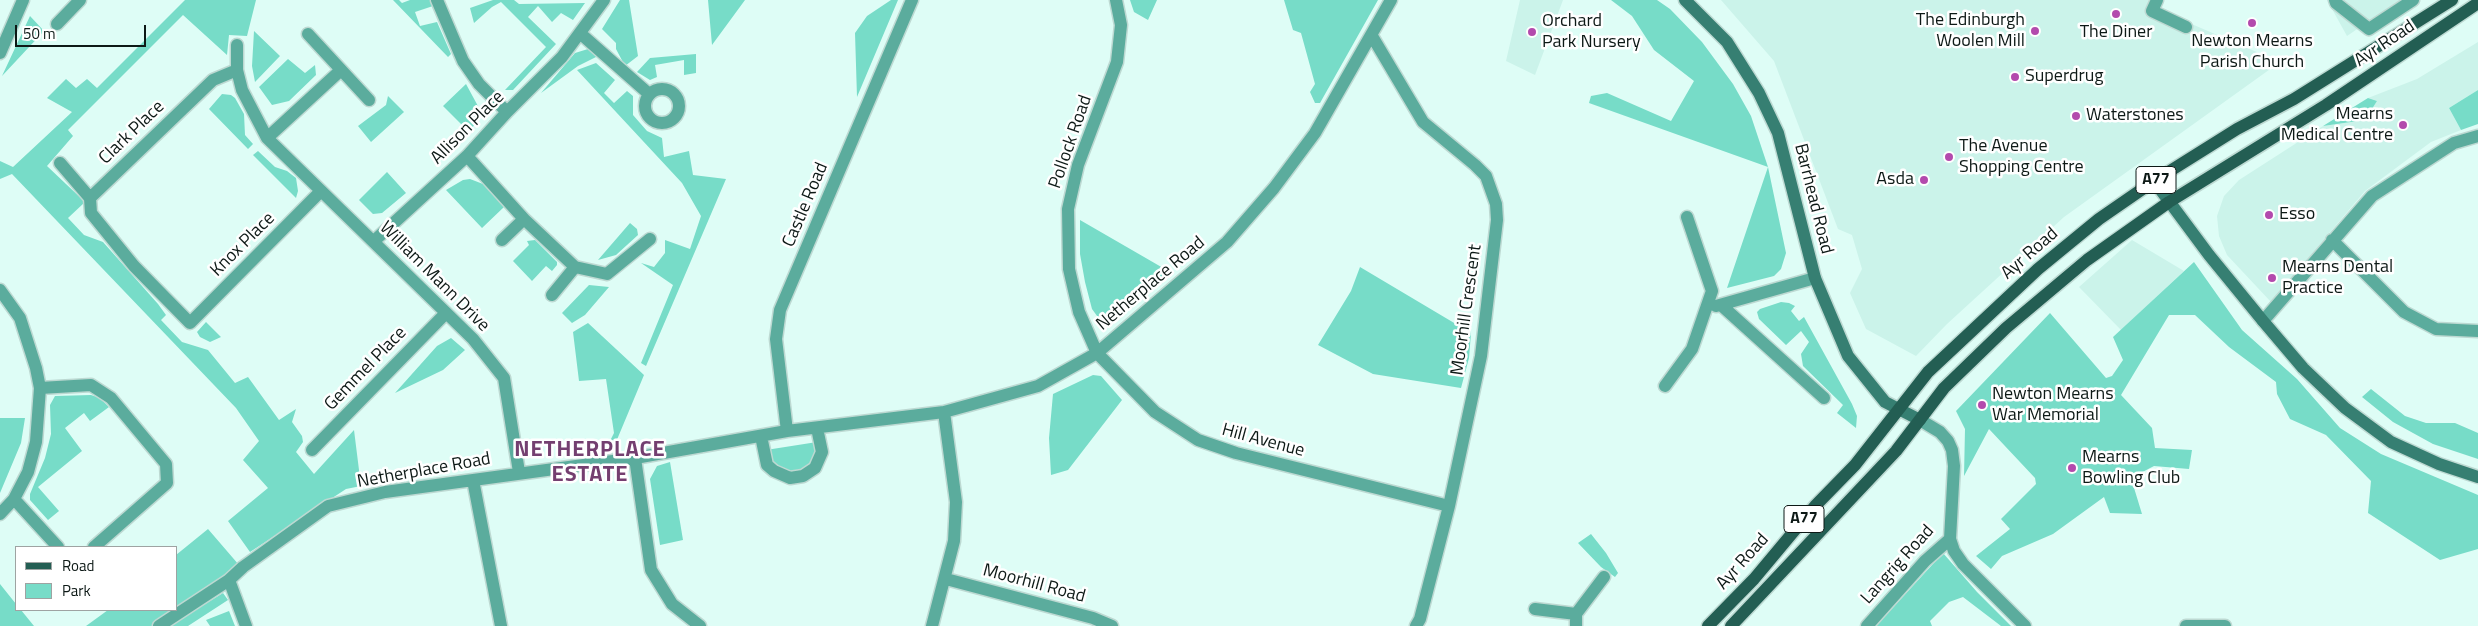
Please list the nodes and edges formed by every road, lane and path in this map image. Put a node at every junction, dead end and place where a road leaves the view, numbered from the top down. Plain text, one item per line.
1 (22, 0) edge
2 (80, 0) edge
3 (437, 0) edge
4 (604, 0) edge
5 (912, 0) edge
6 (1116, 0) edge
7 (1391, 0) edge
8 (1685, 0) edge
9 (2335, 0) edge
10 (2413, 0) edge
11 (2452, 0) edge
12 (2478, 3) edge
13 (2155, 5) edge
14 (58, 24) dead end
15 (2186, 27) dead end
16 (308, 34) dead end
17 (580, 34) junction
18 (1372, 36) junction
19 (237, 45) dead end
20 (0, 53) edge
21 (237, 70) junction
22 (341, 70) junction
23 (649, 94) dead end
24 (369, 100) dead end
25 (507, 112) junction
26 (2478, 136) edge
27 (267, 138) junction
28 (467, 156) junction
29 (60, 163) dead end
30 (2154, 181) junction
31 (321, 191) junction
32 (90, 198) junction
33 (2169, 202) junction
34 (1688, 217) dead end
35 (524, 219) junction
36 (650, 239) dead end
37 (374, 240) junction
38 (502, 240) dead end
39 (2332, 240) junction
40 (575, 267) junction
41 (1815, 278) junction
42 (0, 290) edge
43 (552, 295) dead end
44 (1715, 306) junction
45 (446, 313) junction
46 (2263, 321) junction
47 (2478, 331) edge
48 (1097, 353) junction
49 (1665, 386) dead end
50 (40, 388) junction
51 (1824, 398) dead end
52 (1898, 410) junction
53 (944, 412) junction
54 (1920, 420) junction
55 (818, 428) junction
56 (787, 431) junction
57 (761, 436) junction
58 (312, 450) dead end
59 (635, 458) junction
60 (519, 472) junction
61 (2478, 477) edge
62 (474, 480) junction
63 (14, 500) junction
64 (1449, 506) junction
65 (0, 514) edge
66 (1950, 538) junction
67 (57, 546) edge
68 (95, 546) edge
69 (1604, 577) dead end
70 (946, 579) junction
71 (229, 580) junction
72 (1535, 609) dead end
73 (1576, 620) edge
74 (159, 626) edge
75 (246, 626) edge
76 (501, 626) edge
77 (700, 626) edge
78 (932, 626) edge
79 (1112, 626) edge
80 (1416, 626) edge
81 (1708, 626) edge
82 (1731, 626) edge
83 (1867, 626) edge
84 (2025, 626) edge
85 (2186, 626) edge
86 (2225, 626) edge

1 - 20 street
2 - 14 street
3 - 25 street
4 - 17 street, Allison Place
5 - 56 street, Castle Road
6 - 48 street, Pollock Road
7 - 18 street, Netherplace Road
8 - 41 street, Barrhead Road
9 - 10 street
11 - 30 main road, Ayr Road / A77
12 - 33 main road, Ayr Road / A77
13 - 15 street
16 - 22 street
17 - 23 street
17 - 25 street, Allison Place
18 - 48 street, Netherplace Road
18 - 64 street, Moorhill Crescent
19 - 21 street, William Mann Drive
21 - 27 street, William Mann Drive
21 - 32 street, Clark Place
22 - 24 street
22 - 27 street
25 - 28 street, Allison Place
26 - 39 street
27 - 31 street, William Mann Drive
28 - 35 street
28 - 37 street, Allison Place
29 - 32 street
30 - 33 street
30 - 52 main road, Ayr Road / A77
31 - 32 street, Knox Place
31 - 37 street, William Mann Drive
33 - 46 street
33 - 54 main road, Ayr Road / A77
34 - 44 street
35 - 38 street
35 - 40 street
36 - 40 street
37 - 45 street, William Mann Drive
39 - 46 street
39 - 47 street
40 - 43 street
41 - 44 street
41 - 52 street, Barrhead Road
42 - 50 street
44 - 49 street
44 - 51 street
45 - 58 street, Gemmel Place
45 - 60 street, William Mann Drive
46 - 61 street
48 - 53 street, Netherplace Road
48 - 64 street, Hill Avenue
50 - 63 street
50 - 68 street
52 - 54 street, Barrhead Road
52 - 81 main road, Ayr Road / A77
53 - 55 street, Netherplace Road
53 - 70 street
54 - 66 street, Langrig Road
54 - 82 main road, Ayr Road / A77
55 - 56 street, Netherplace Road
55 - 57 street
56 - 57 street, Netherplace Road
57 - 59 street, Netherplace Road
59 - 60 street, Netherplace Road
59 - 77 street
60 - 62 street, Netherplace Road
62 - 71 street, Netherplace Road
62 - 76 street
63 - 65 street
63 - 67 street
64 - 80 street, Moorhill Crescent
66 - 83 street, Langrig Road
66 - 84 street
69 - 73 street
70 - 78 street
70 - 79 street, Moorhill Road
71 - 74 street, Netherplace Road
71 - 75 street
72 - 73 street
85 - 86 street

